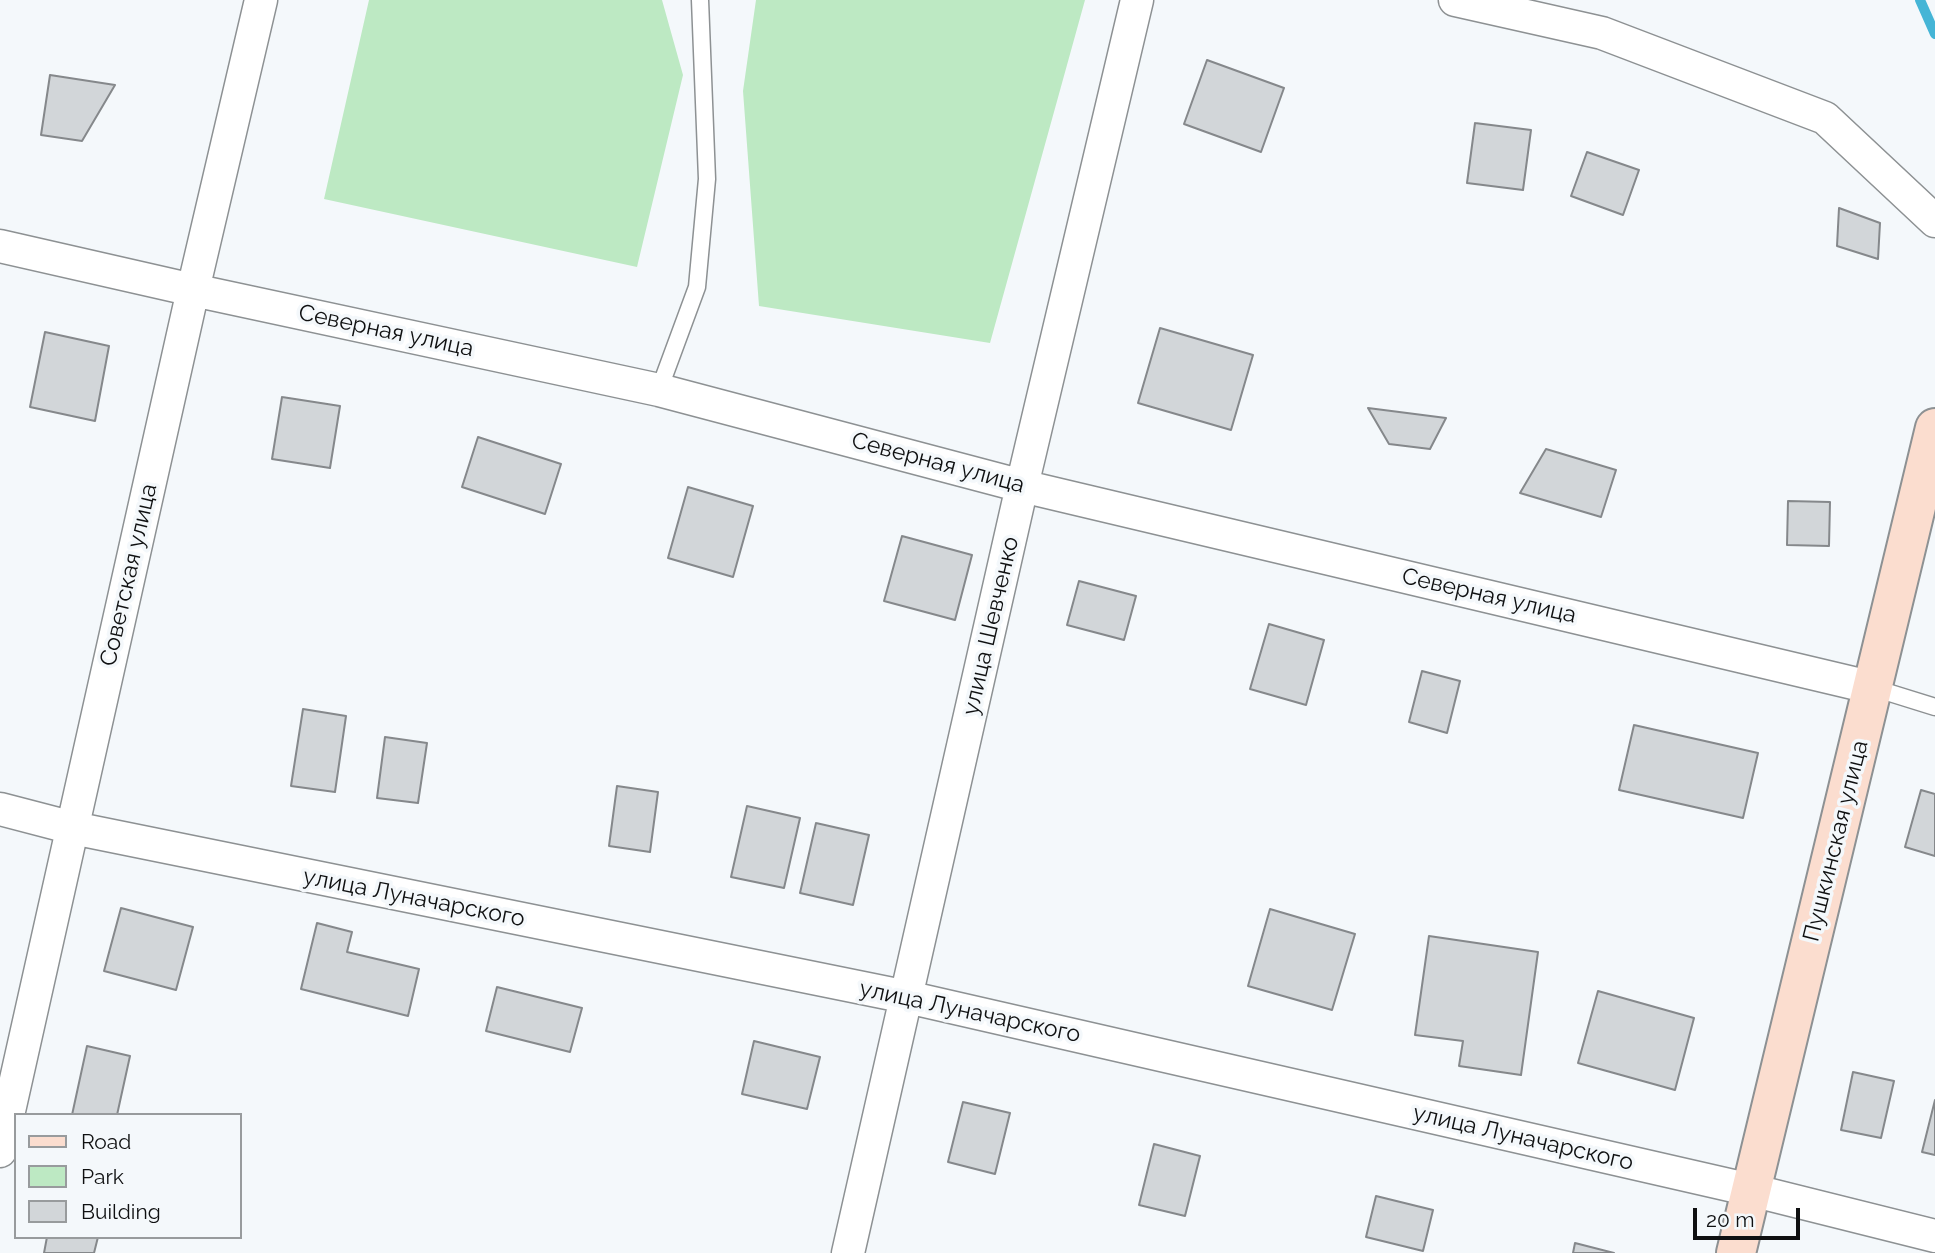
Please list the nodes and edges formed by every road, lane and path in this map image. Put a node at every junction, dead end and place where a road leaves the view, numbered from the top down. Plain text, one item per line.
1 (261, 0) edge
2 (699, 0) edge
3 (1137, 0) edge
4 (1455, 0) edge
5 (1935, 221) edge
6 (0, 246) edge
7 (193, 290) junction
8 (659, 390) junction
9 (1935, 428) edge
10 (1022, 486) junction
11 (1874, 688) junction
12 (1935, 707) edge
13 (0, 809) edge
14 (72, 828) junction
15 (907, 998) junction
16 (0, 1151) edge
17 (1751, 1190) junction
18 (1935, 1236) edge
19 (848, 1253) edge
20 (1736, 1253) edge

1 - 7 street, Советская улица
2 - 8 lane
3 - 10 street, улица Шевченко
4 - 5 street
6 - 7 street, Северная улица
7 - 8 street, Северная улица
7 - 14 street, Советская улица
8 - 10 street, Северная улица
9 - 11 street, Пушкинская улица
10 - 11 street, Северная улица
10 - 15 street, улица Шевченко
11 - 12 lane
11 - 17 street, Пушкинская улица
13 - 14 street, улица Луначарского
14 - 15 street, улица Луначарского
14 - 16 street, Советская улица
15 - 17 street, улица Луначарского
15 - 19 street, улица Шевченко
17 - 18 street, улица Луначарского
17 - 20 street, Пушкинская улица

